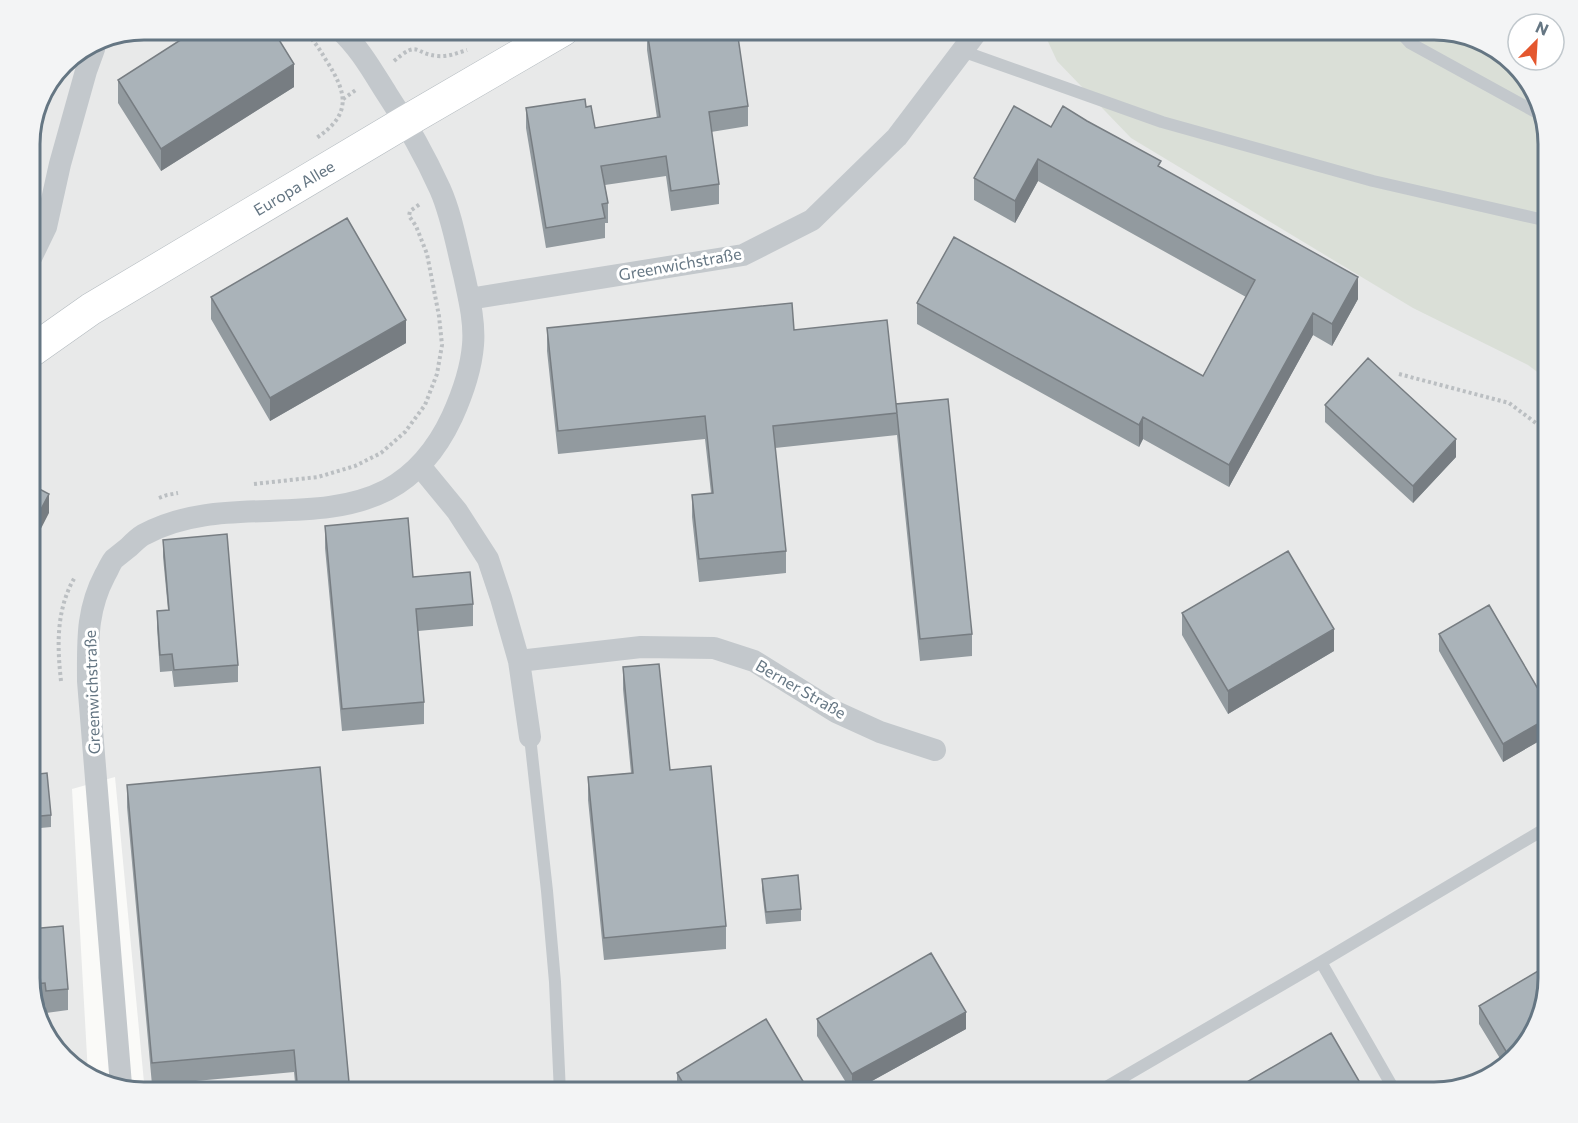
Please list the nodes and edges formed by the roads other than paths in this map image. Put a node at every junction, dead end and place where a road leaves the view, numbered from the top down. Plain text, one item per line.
1 (349, 40) edge
2 (546, 40) edge
3 (970, 40) edge
4 (1407, 40) edge
5 (962, 51) junction
6 (92, 55) edge
7 (1531, 110) edge
8 (405, 122) junction
9 (1538, 218) edge
10 (41, 237) edge
11 (470, 299) junction
12 (41, 344) edge
13 (420, 466) junction
14 (519, 661) junction
15 (530, 737) joint
16 (935, 750) dead end
17 (1538, 833) edge
18 (1322, 962) junction
19 (121, 1079) edge
20 (560, 1082) edge
21 (1115, 1082) edge
22 (1390, 1082) edge

1 - 8 street, Greenwichstraße
2 - 8 main road, Europa Allee
3 - 5 street, Greenwichstraße
4 - 7 lane
5 - 9 lane
5 - 11 street, Greenwichstraße
6 - 10 street
8 - 11 street, Greenwichstraße
8 - 12 main road, Europa Allee
11 - 13 street, Greenwichstraße
13 - 14 street
13 - 19 street, Greenwichstraße
14 - 15 street
14 - 16 street, Berner Straße
15 - 20 lane
17 - 18 lane
18 - 21 lane
18 - 22 lane

